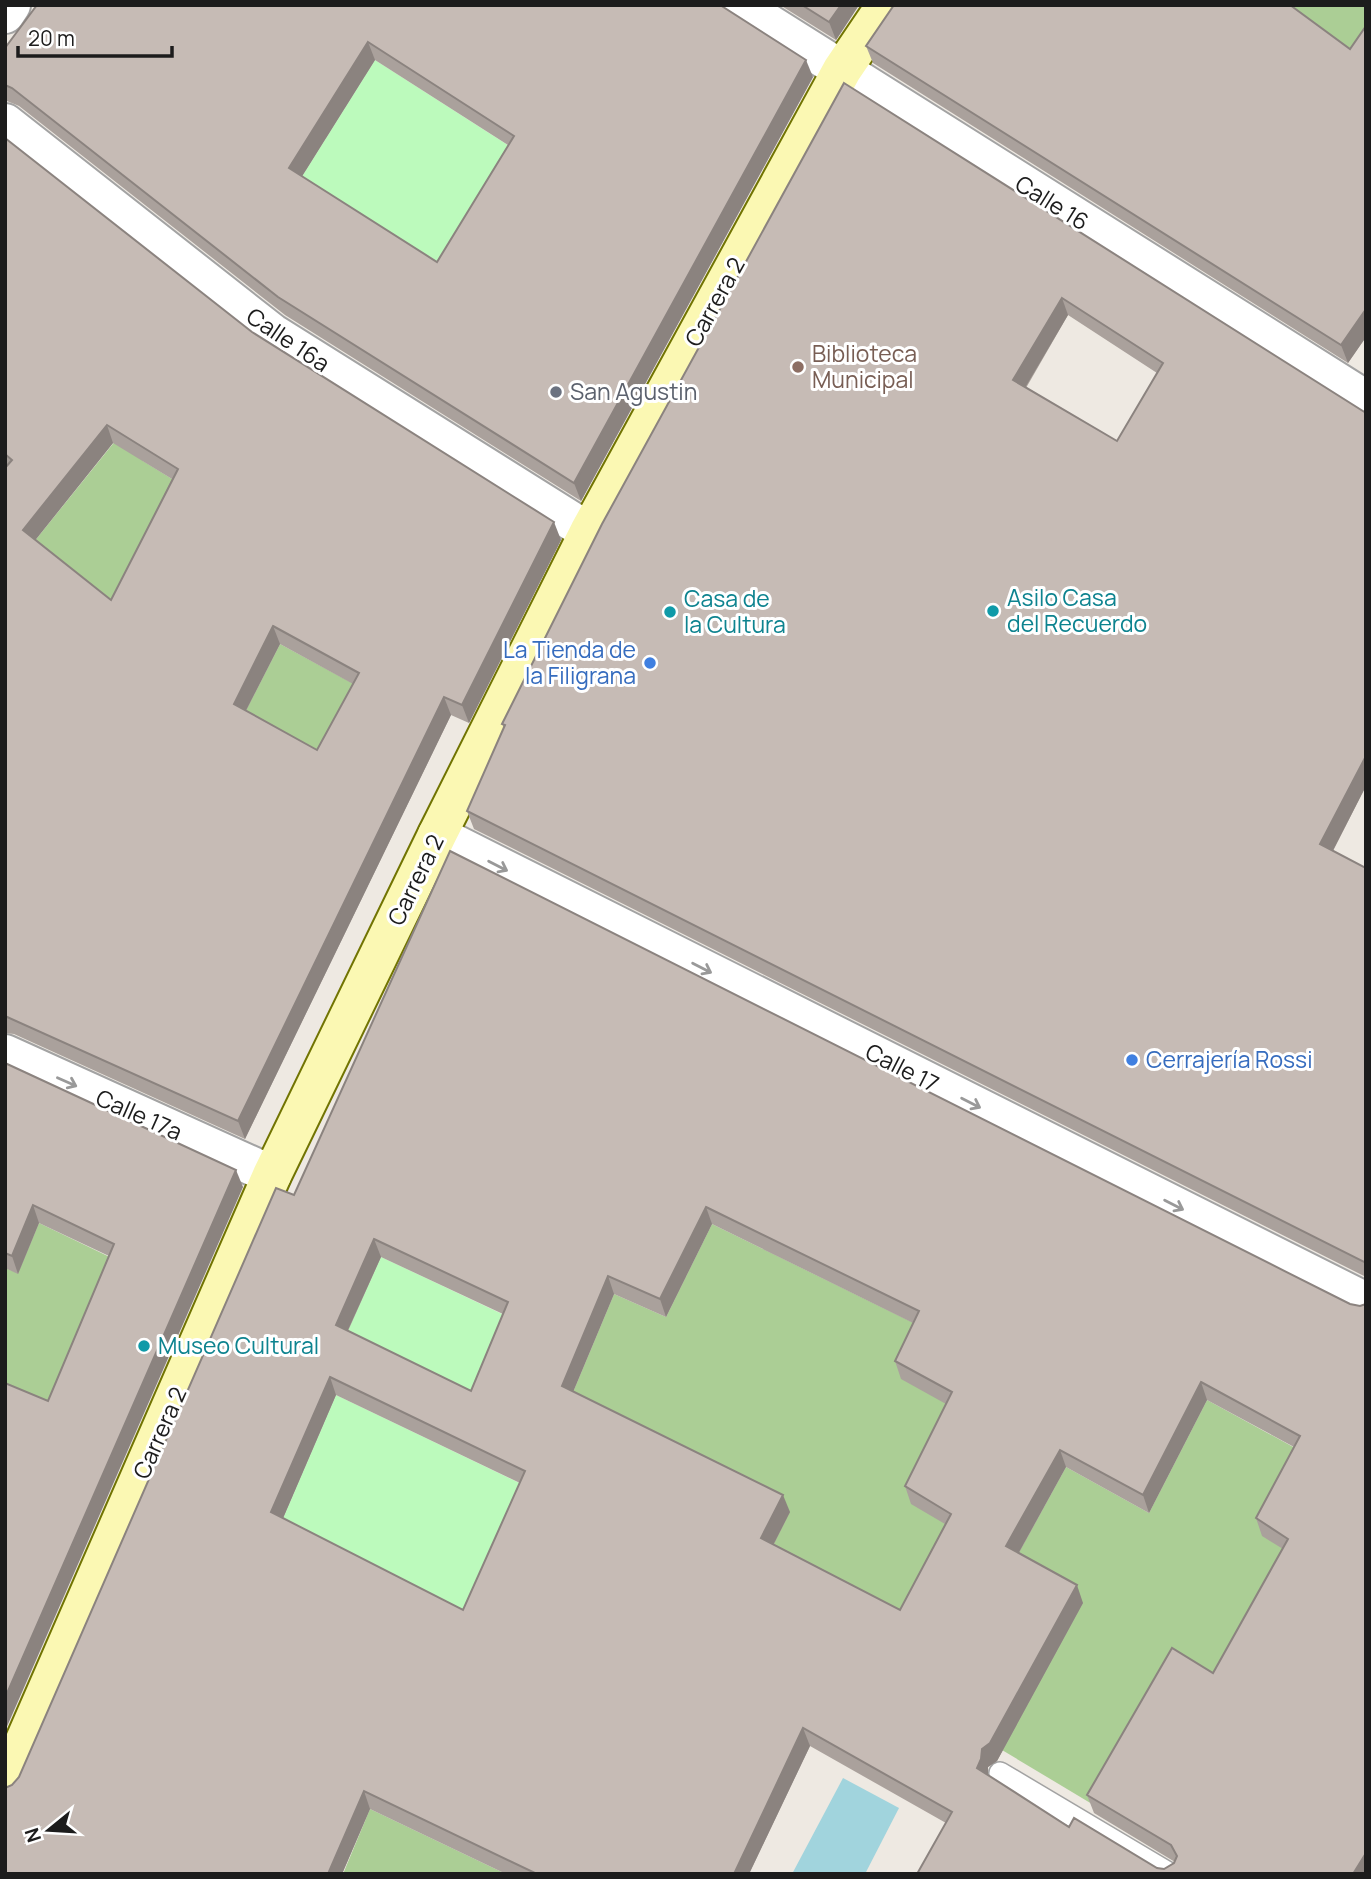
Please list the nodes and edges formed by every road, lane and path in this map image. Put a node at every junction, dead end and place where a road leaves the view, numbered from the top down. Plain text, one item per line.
1 (11, 5) edge
2 (739, 5) edge
3 (886, 5) edge
4 (5, 14) edge
5 (842, 70) junction
6 (5, 123) edge
7 (1366, 400) edge
8 (589, 532) junction
9 (437, 835) junction
10 (5, 1054) edge
11 (272, 1175) junction
12 (1366, 1302) edge
13 (1000, 1773) dead end
14 (5, 1786) edge
15 (1170, 1874) edge

1 - 4 street
2 - 5 street, Calle 16
3 - 5 main road, Carrera 2
5 - 7 street, Calle 16
5 - 8 main road, Carrera 2
6 - 8 street, Calle 16a
8 - 9 main road, Carrera 2
9 - 11 main road, Carrera 2
9 -> 12 street, Calle 17
10 -> 11 street, Calle 17a
11 - 14 main road, Carrera 2
13 - 15 lane

